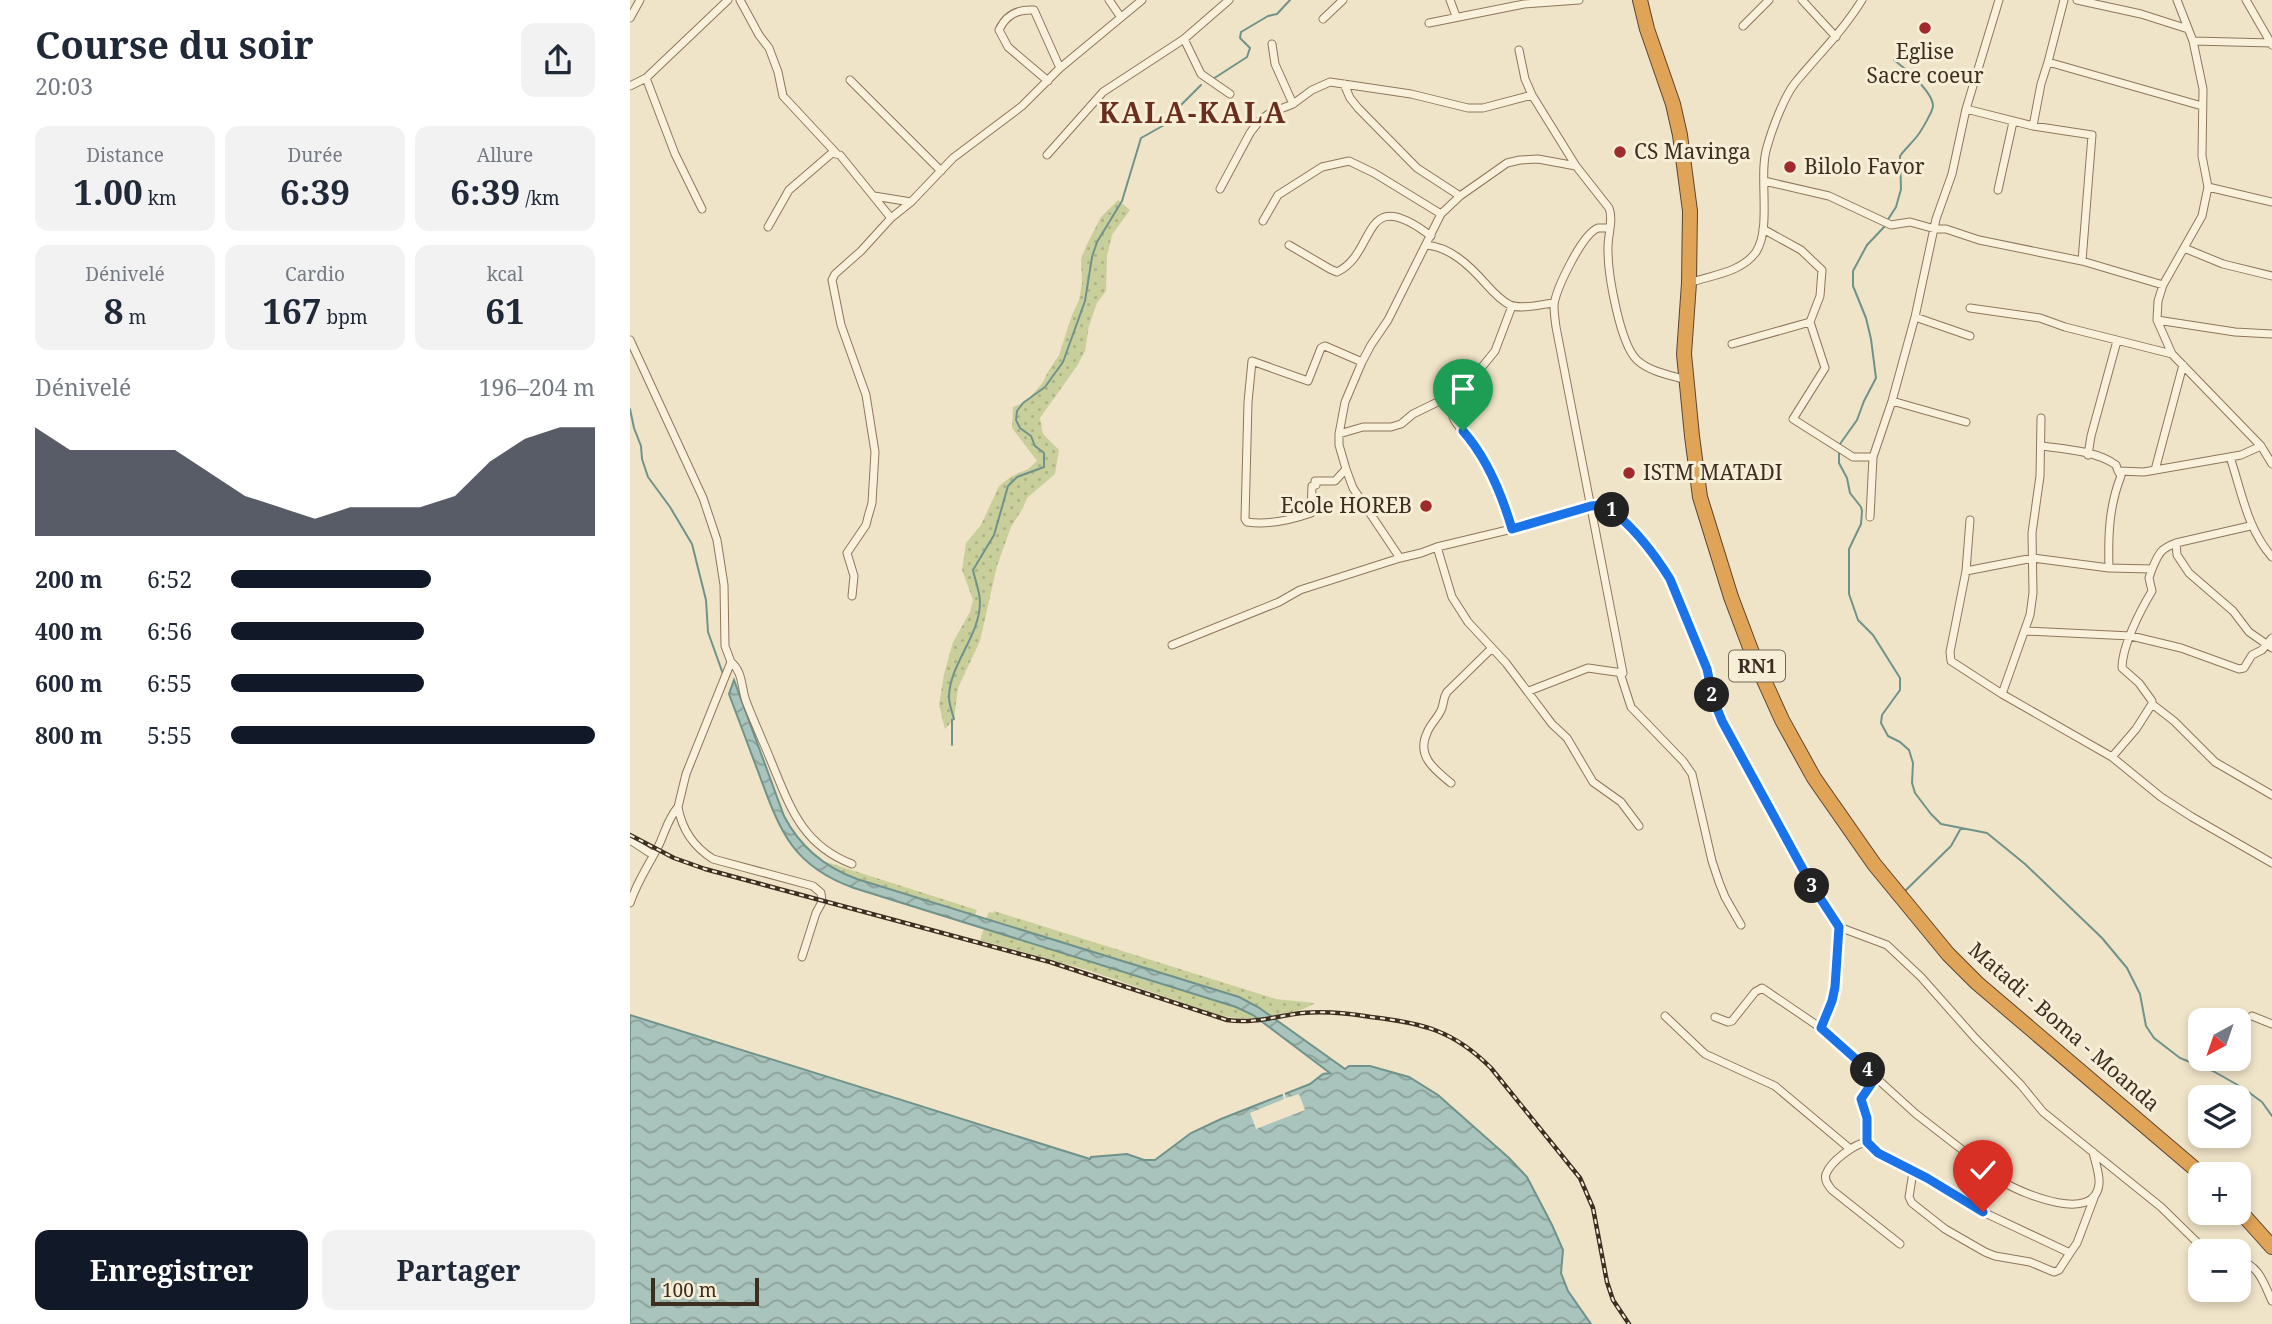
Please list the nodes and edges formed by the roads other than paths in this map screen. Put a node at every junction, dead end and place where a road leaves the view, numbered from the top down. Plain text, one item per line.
1 (640, 0) edge
2 (728, 0) edge
3 (740, 0) edge
4 (1030, 0) edge
5 (1109, 0) edge
6 (1142, 0) edge
7 (1229, 0) edge
8 (1343, 0) edge
9 (1450, 0) edge
10 (1579, 0) edge
11 (1640, 0) edge
12 (1769, 0) edge
13 (1802, 0) edge
14 (1862, 0) edge
15 (1999, 0) edge
16 (2064, 0) edge
17 (2077, 0) edge
18 (2177, 0) edge
19 (2246, 0) edge
20 (1524, 2) edge
21 (1034, 10) junction
22 (1120, 16) junction
23 (1456, 16) junction
24 (630, 18) edge
25 (1323, 19) dead end
26 (1429, 23) dead end
27 (1743, 26) dead end
28 (2188, 29) junction
29 (1836, 37) junction
30 (1184, 39) junction
31 (2193, 41) junction
32 (1272, 44) dead end
33 (2272, 44) edge
34 (1519, 50) dead end
35 (2048, 62) junction
36 (1060, 68) junction
37 (646, 78) junction
38 (850, 80) dead end
39 (1048, 81) junction
40 (1344, 84) junction
41 (630, 86) edge
42 (1230, 94) dead end
43 (1532, 95) junction
44 (1293, 104) junction
45 (2203, 106) junction
46 (1966, 109) junction
47 (2013, 122) junction
48 (2033, 126) junction
49 (835, 153) junction
50 (1047, 155) dead end
51 (1576, 166) junction
52 (941, 171) junction
53 (1764, 181) junction
54 (2208, 187) junction
55 (1220, 189) dead end
56 (1998, 190) dead end
57 (1460, 195) junction
58 (874, 196) junction
59 (911, 202) junction
60 (2272, 202) edge
61 (702, 209) dead end
62 (1441, 214) junction
63 (891, 218) junction
64 (1263, 221) dead end
65 (768, 227) dead end
66 (1609, 228) junction
67 (1763, 229) junction
68 (1935, 229) junction
69 (1431, 236) junction
70 (1289, 245) dead end
71 (1426, 245) junction
72 (2184, 248) junction
73 (2082, 261) junction
74 (2272, 276) edge
75 (1689, 283) junction
76 (2163, 285) junction
77 (1554, 303) junction
78 (1512, 306) junction
79 (1970, 308) dead end
80 (1915, 317) junction
81 (2157, 320) junction
82 (1810, 322) junction
83 (2272, 334) edge
84 (1970, 336) dead end
85 (630, 340) edge
86 (2117, 341) junction
87 (1732, 344) dead end
88 (2172, 354) junction
89 (1362, 362) junction
90 (2183, 365) junction
91 (1687, 380) junction
92 (1454, 394) junction
93 (1892, 401) junction
94 (2041, 418) dead end
95 (1966, 422) dead end
96 (1339, 434) junction
97 (2042, 446) junction
98 (2261, 446) junction
99 (2088, 454) junction
100 (1873, 457) junction
101 (2230, 457) junction
102 (2272, 464) edge
103 (1346, 469) junction
104 (2155, 470) junction
105 (2118, 471) junction
106 (1591, 506) junction
107 (1870, 516) dead end
108 (1970, 520) dead end
109 (2250, 526) junction
110 (1512, 529) junction
111 (2176, 543) junction
112 (1437, 547) junction
113 (2272, 557) edge
114 (1400, 558) junction
115 (2033, 558) junction
116 (2109, 568) junction
117 (2152, 569) junction
118 (1966, 571) junction
119 (852, 596) dead end
120 (2025, 631) junction
121 (2131, 636) junction
122 (2270, 643) edge
123 (1172, 645) dead end
124 (1491, 649) junction
125 (731, 662) junction
126 (1623, 673) junction
127 (1529, 691) junction
128 (2002, 694) junction
129 (2152, 704) junction
130 (2112, 757) junction
131 (1451, 783) dead end
132 (2272, 796) edge
133 (678, 807) junction
134 (1639, 826) dead end
135 (630, 840) edge
136 (653, 855) junction
137 (2272, 863) edge
138 (852, 864) dead end
139 (630, 903) edge
140 (1741, 925) dead end
141 (1839, 927) junction
142 (802, 957) dead end
143 (1665, 1016) dead end
144 (2252, 1016) dead end
145 (1714, 1017) dead end
146 (2272, 1024) edge
147 (1821, 1028) junction
148 (1876, 1077) junction
149 (1867, 1142) junction
150 (1849, 1149) junction
151 (2093, 1152) junction
152 (2188, 1163) edge
153 (1913, 1172) junction
154 (2094, 1197) junction
155 (2251, 1224) edge
156 (2194, 1239) edge
157 (1900, 1244) dead end
158 (2272, 1247) edge
159 (2070, 1253) junction
160 (2251, 1266) edge
161 (2272, 1301) edge

1 - 24 street
2 - 37 street
3 - 49 street
4 - 21 street
5 - 22 street
6 - 22 street
7 - 30 street
8 - 25 street
9 - 23 street
10 - 20 street
11 - 75 highway, Matadi - Boma - Moanda / RN1
12 - 27 street
13 - 29 street
14 - 29 street
15 - 46 street
16 - 35 street
17 - 28 street
18 - 28 street
19 - 33 street
20 - 23 street
21 - 36 street
21 - 39 street
22 - 36 street
23 - 26 street
28 - 31 street
29 - 53 street
30 - 42 street
30 - 50 street
31 - 33 street
31 - 45 street
32 - 44 street
34 - 43 street
35 - 45 street
35 - 48 street
36 - 39 street
37 - 41 street
37 - 61 street
38 - 52 street
39 - 52 street
40 - 43 street
40 - 44 street
40 - 57 street
43 - 51 street
44 - 55 street
45 - 54 street
46 - 47 street
46 - 68 street
47 - 48 street
47 - 56 street
48 - 73 street
49 - 58 street
49 - 65 street
51 - 57 street
51 - 66 street
52 - 59 street
53 - 67 street
53 - 68 street
54 - 60 street
54 - 72 street
57 - 62 street
58 - 59 street
58 - 63 street
59 - 63 street
62 - 64 street
62 - 69 street
63 - 119 street
66 - 77 street
66 - 91 street
67 - 75 street
67 - 82 street
68 - 73 street
68 - 80 street
69 - 70 street
69 - 71 street
71 - 78 street
71 - 89 street
72 - 74 street
72 - 76 street
73 - 76 street
75 - 91 highway, Matadi - Boma - Moanda / RN1
76 - 81 street
77 - 78 street
77 - 106 street
78 - 92 street
79 - 86 street
80 - 84 street
80 - 93 street
81 - 83 street
81 - 88 street
82 - 87 street
82 - 100 street
85 - 125 street
86 - 88 street
86 - 99 street
88 - 90 street
89 - 96 street
89 - 103 street
90 - 98 street
90 - 104 street
91 - 152 highway, Matadi - Boma - Moanda / RN1
92 - 96 street
92 - 110 street
93 - 95 street
93 - 100 street
94 - 97 street
96 - 103 street
97 - 99 street
97 - 115 street
98 - 101 street
98 - 102 street
99 - 105 street
100 - 107 street
101 - 104 street
101 - 109 street
103 - 114 street
104 - 105 street
105 - 116 street
106 - 110 street
106 - 126 street
106 - 141 street
108 - 118 street
109 - 111 street
109 - 113 street
110 - 112 street
111 - 117 street
111 - 122 street
112 - 114 street
112 - 124 street
114 - 123 street
115 - 116 street
115 - 118 street
115 - 120 street
116 - 117 street
117 - 121 street
118 - 128 street
120 - 121 street
120 - 128 street
121 - 122 street
121 - 129 street
124 - 127 street
124 - 131 street
125 - 133 street
125 - 138 street
126 - 127 street
126 - 140 street
127 - 134 street
128 - 130 street
129 - 130 street
129 - 132 street
130 - 137 street
133 - 136 street
133 - 142 street
135 - 136 street
136 - 139 street
141 - 147 street
141 - 151 street
143 - 150 street
144 - 146 street
145 - 147 street
147 - 148 street
148 - 149 street
148 - 154 street
149 - 150 street
149 - 153 street
150 - 157 street
151 - 154 street
151 - 156 street
153 - 159 street
153 - 159 street
154 - 159 street
155 - 158 highway
160 - 161 street

